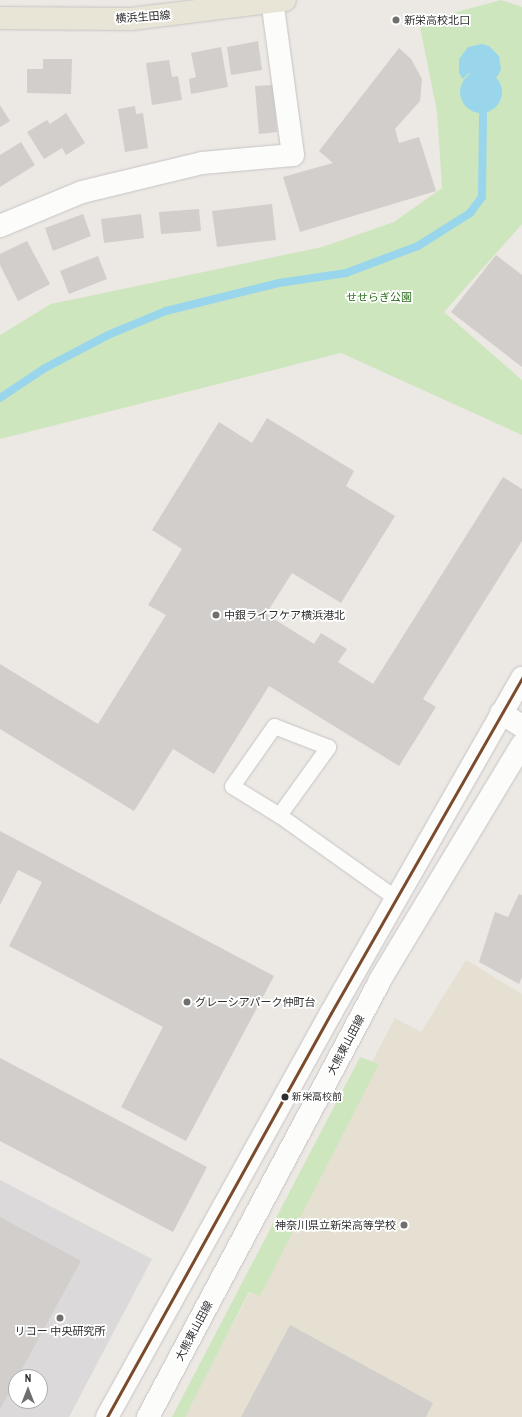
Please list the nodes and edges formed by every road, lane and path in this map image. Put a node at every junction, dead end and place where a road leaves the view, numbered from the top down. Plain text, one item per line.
1 (276, 1) edge
2 (0, 18) edge
3 (0, 226) edge
4 (522, 678) edge
5 (501, 713) junction
6 (522, 726) edge
7 (522, 744) edge
8 (279, 815) junction
9 (396, 898) junction
10 (107, 1417) edge
11 (148, 1417) edge

1 - 2 main road, 横浜生田線
1 - 3 street
4 - 5 street
5 - 6 street
5 - 9 street
7 - 11 street, 大熊東山田線
8 - 8 lane
8 - 9 lane
9 - 10 street

